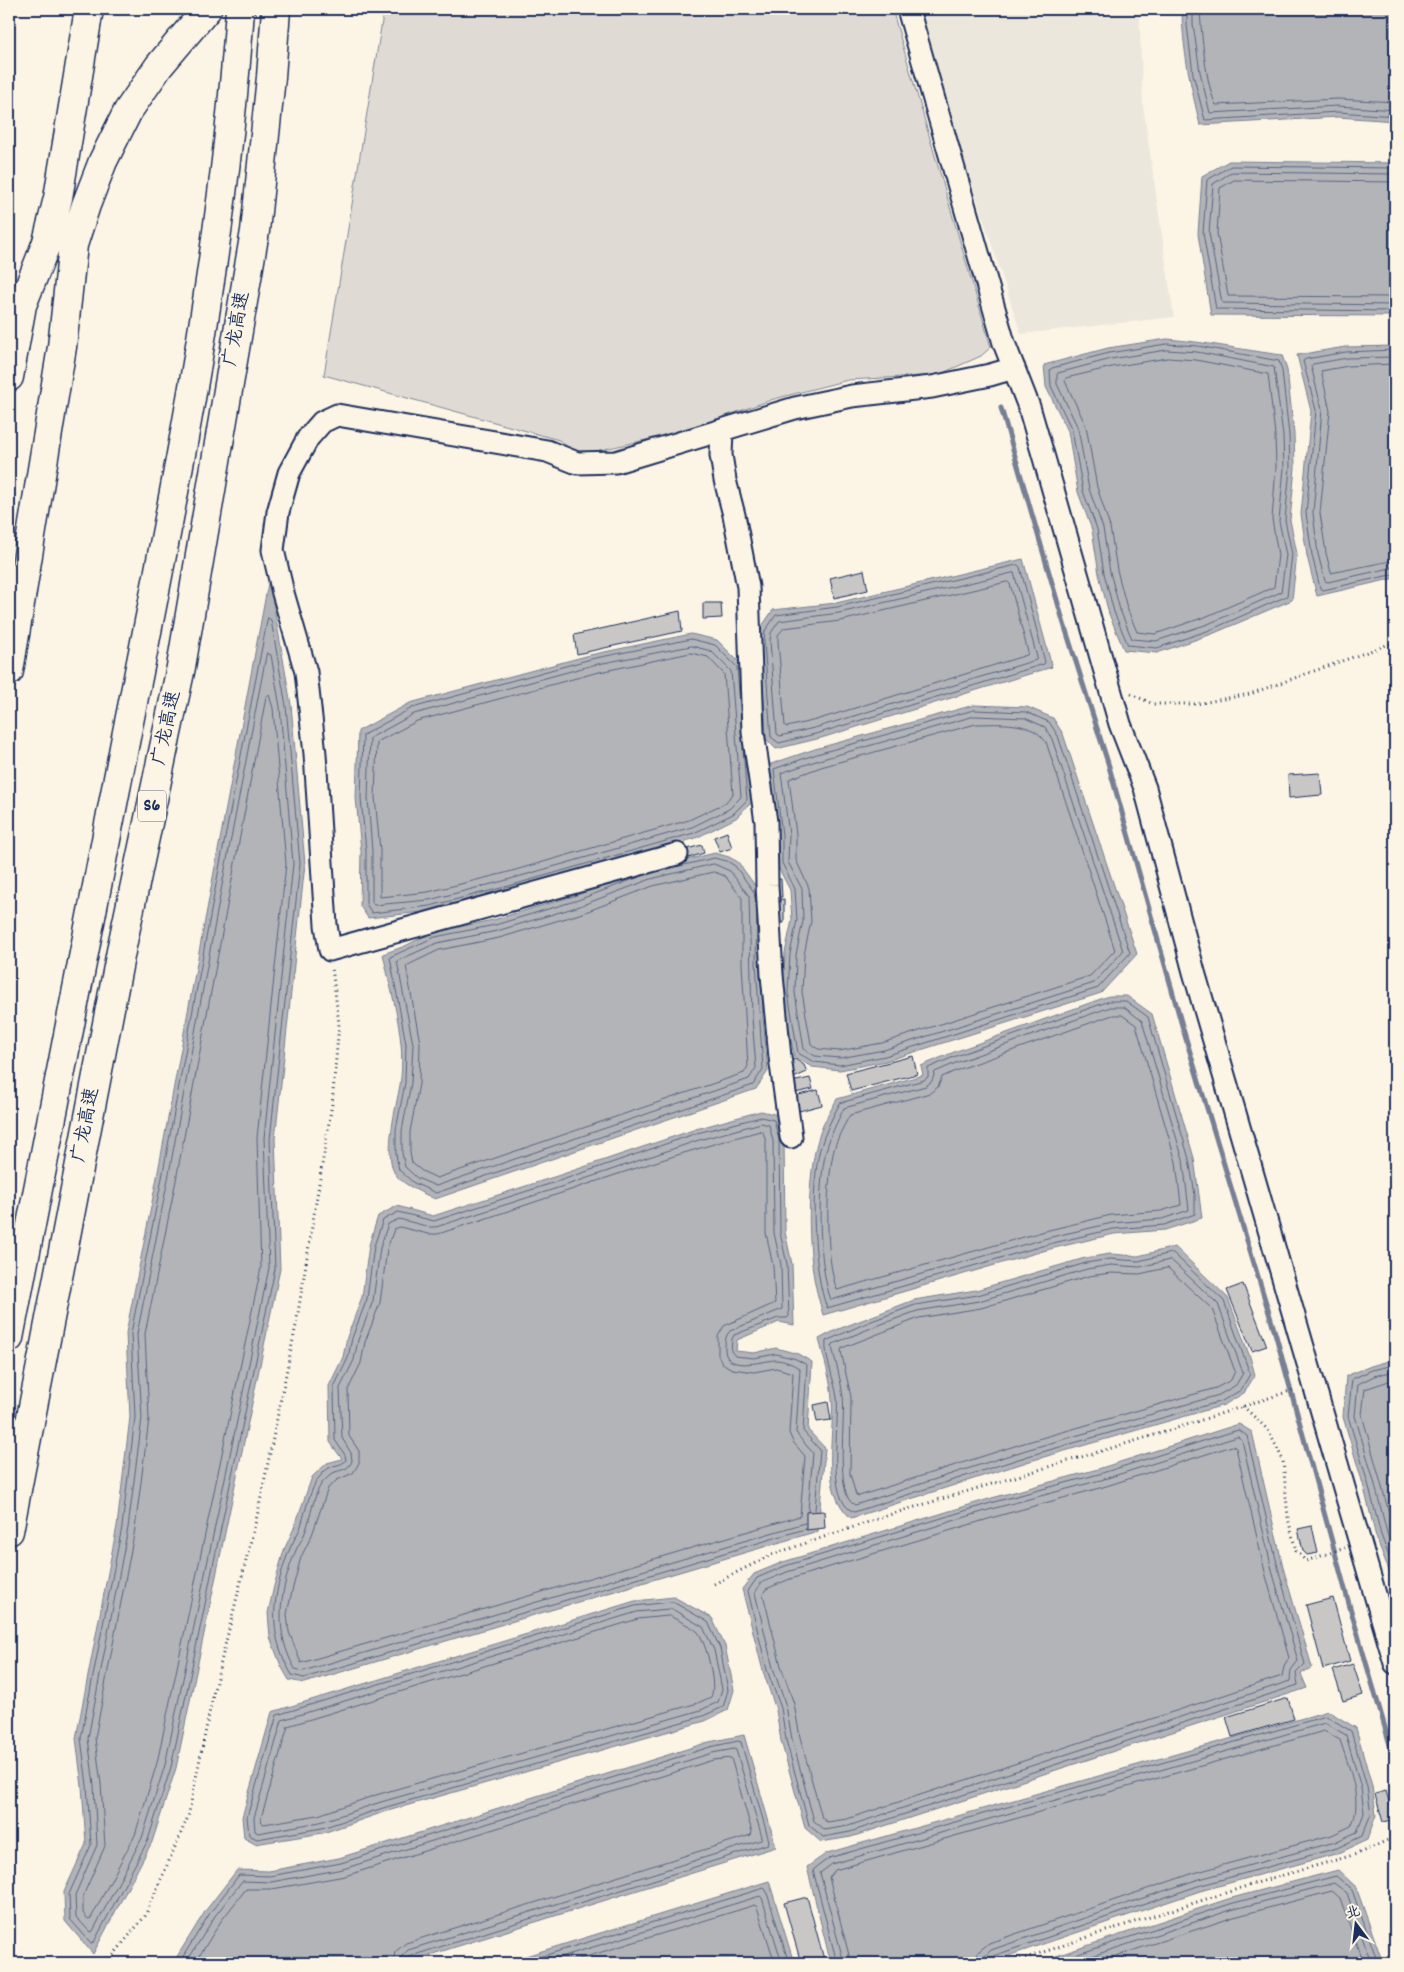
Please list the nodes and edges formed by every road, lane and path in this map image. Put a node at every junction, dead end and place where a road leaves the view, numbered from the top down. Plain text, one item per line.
1 (89, 9) edge
2 (207, 9) edge
3 (240, 9) edge
4 (276, 9) edge
5 (908, 9) edge
6 (1014, 368) junction
7 (9, 377) edge
8 (722, 431) junction
9 (1395, 642) edge
10 (9, 671) edge
11 (1107, 675) junction
12 (677, 854) dead end
13 (330, 950) junction
14 (791, 1137) dead end
15 (9, 1338) edge
16 (1297, 1388) dead end
17 (1243, 1406) junction
18 (9, 1531) edge
19 (1341, 1550) dead end
20 (714, 1584) dead end
21 (1395, 1663) edge
22 (1395, 1837) edge
23 (107, 1963) edge
24 (1011, 1963) edge

1 - 7 highway
2 - 10 highway
3 - 15 highway, 广龙高速 / S6
4 - 18 highway, 广龙高速 / S6
5 - 6 lane
6 - 8 lane
6 - 11 lane
8 - 13 lane
8 - 14 lane
9 - 11 path
11 - 21 lane
12 - 13 lane
13 - 23 path
16 - 17 path
17 - 19 path
17 - 20 path
22 - 24 path

